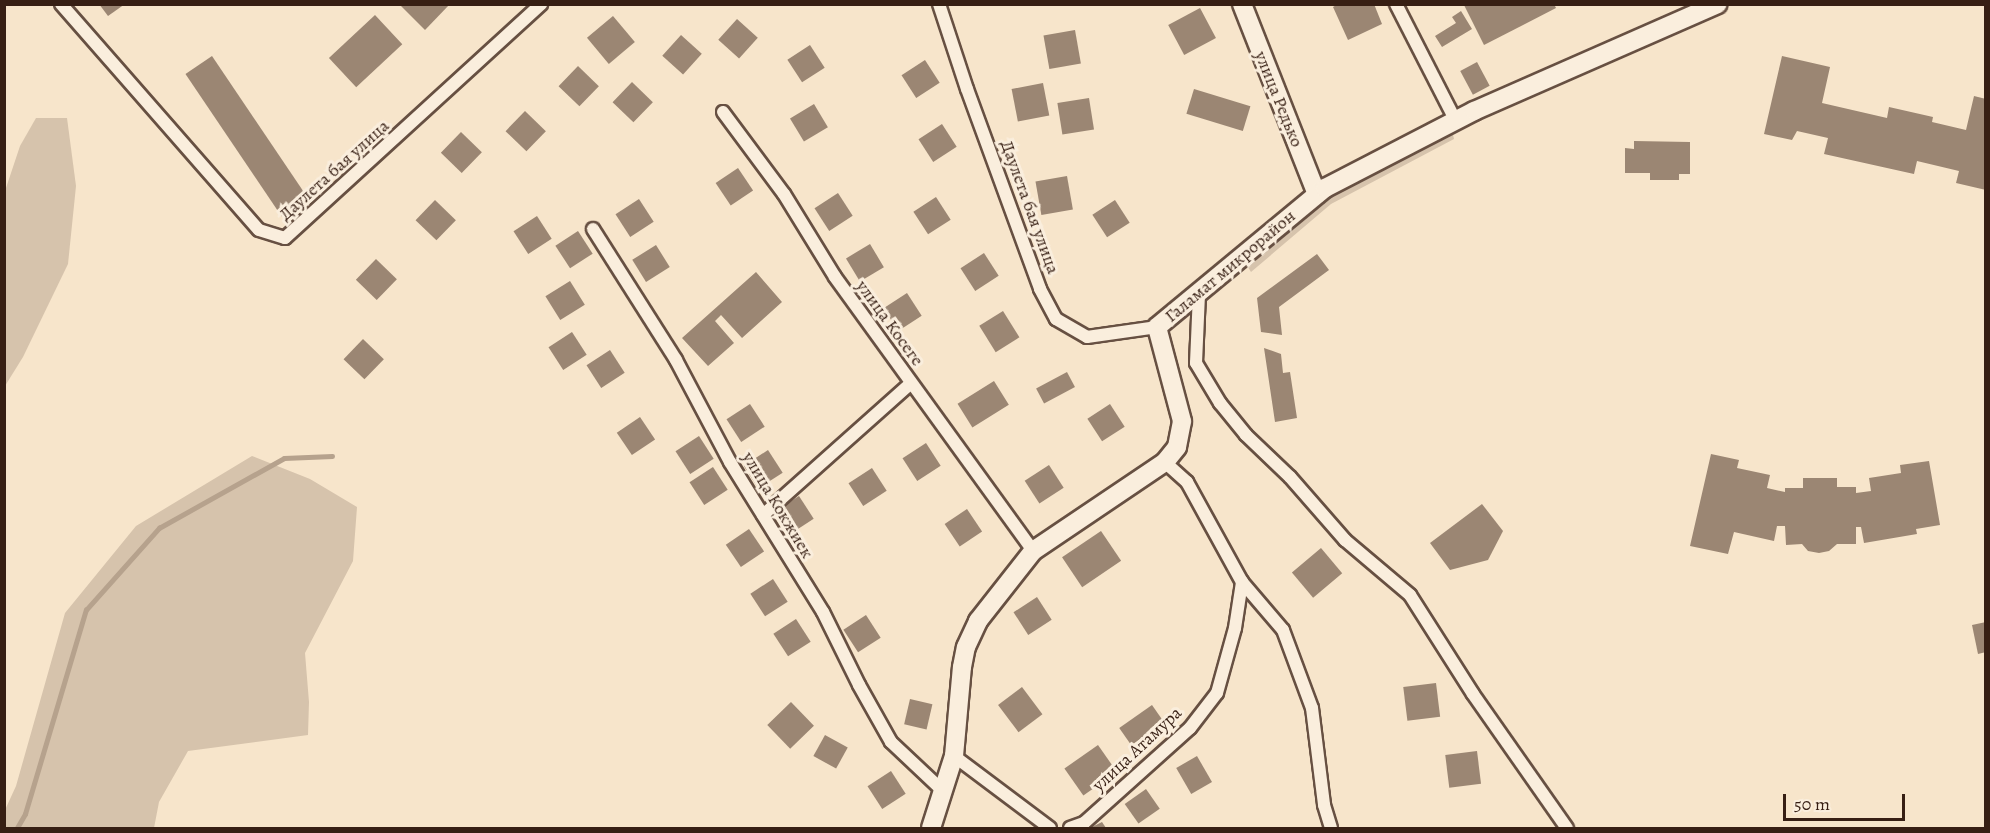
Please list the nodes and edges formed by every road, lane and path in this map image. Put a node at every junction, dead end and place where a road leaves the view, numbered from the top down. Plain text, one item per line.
1 (61, 4) edge
2 (541, 4) edge
3 (939, 4) edge
4 (1242, 4) edge
5 (1396, 4) edge
6 (1718, 4) edge
7 (723, 112) dead end
8 (1456, 121) junction
9 (1317, 194) junction
10 (593, 229) dead end
11 (1199, 294) junction
12 (1157, 327) junction
13 (911, 383) junction
14 (1165, 462) junction
15 (763, 515) junction
16 (1033, 551) junction
17 (1242, 582) junction
18 (954, 756) junction
19 (943, 790) junction
20 (931, 828) edge
21 (1050, 828) edge
22 (1070, 828) edge
23 (1331, 828) edge
24 (1567, 828) edge

1 - 2 street, Даулета бая улица
3 - 12 street, Даулета бая улица
4 - 9 street, улица Редько
5 - 8 street
6 - 8 street, Галамат микрорайон
7 - 13 street, улица Косеге
8 - 9 street, Галамат микрорайон
9 - 11 street, Галамат микрорайон
10 - 15 street, улица Кокжиек
11 - 12 street, Галамат микрорайон
11 - 24 street
12 - 14 street, Галамат микрорайон
13 - 15 street
13 - 16 street, улица Косеге
14 - 16 street, Галамат микрорайон
14 - 17 street
15 - 19 street, улица Кокжиек
16 - 18 street, Галамат микрорайон
17 - 22 street, улица Атамура
17 - 23 street
18 - 19 street, Галамат микрорайон
18 - 21 street
19 - 20 street, Галамат микрорайон

